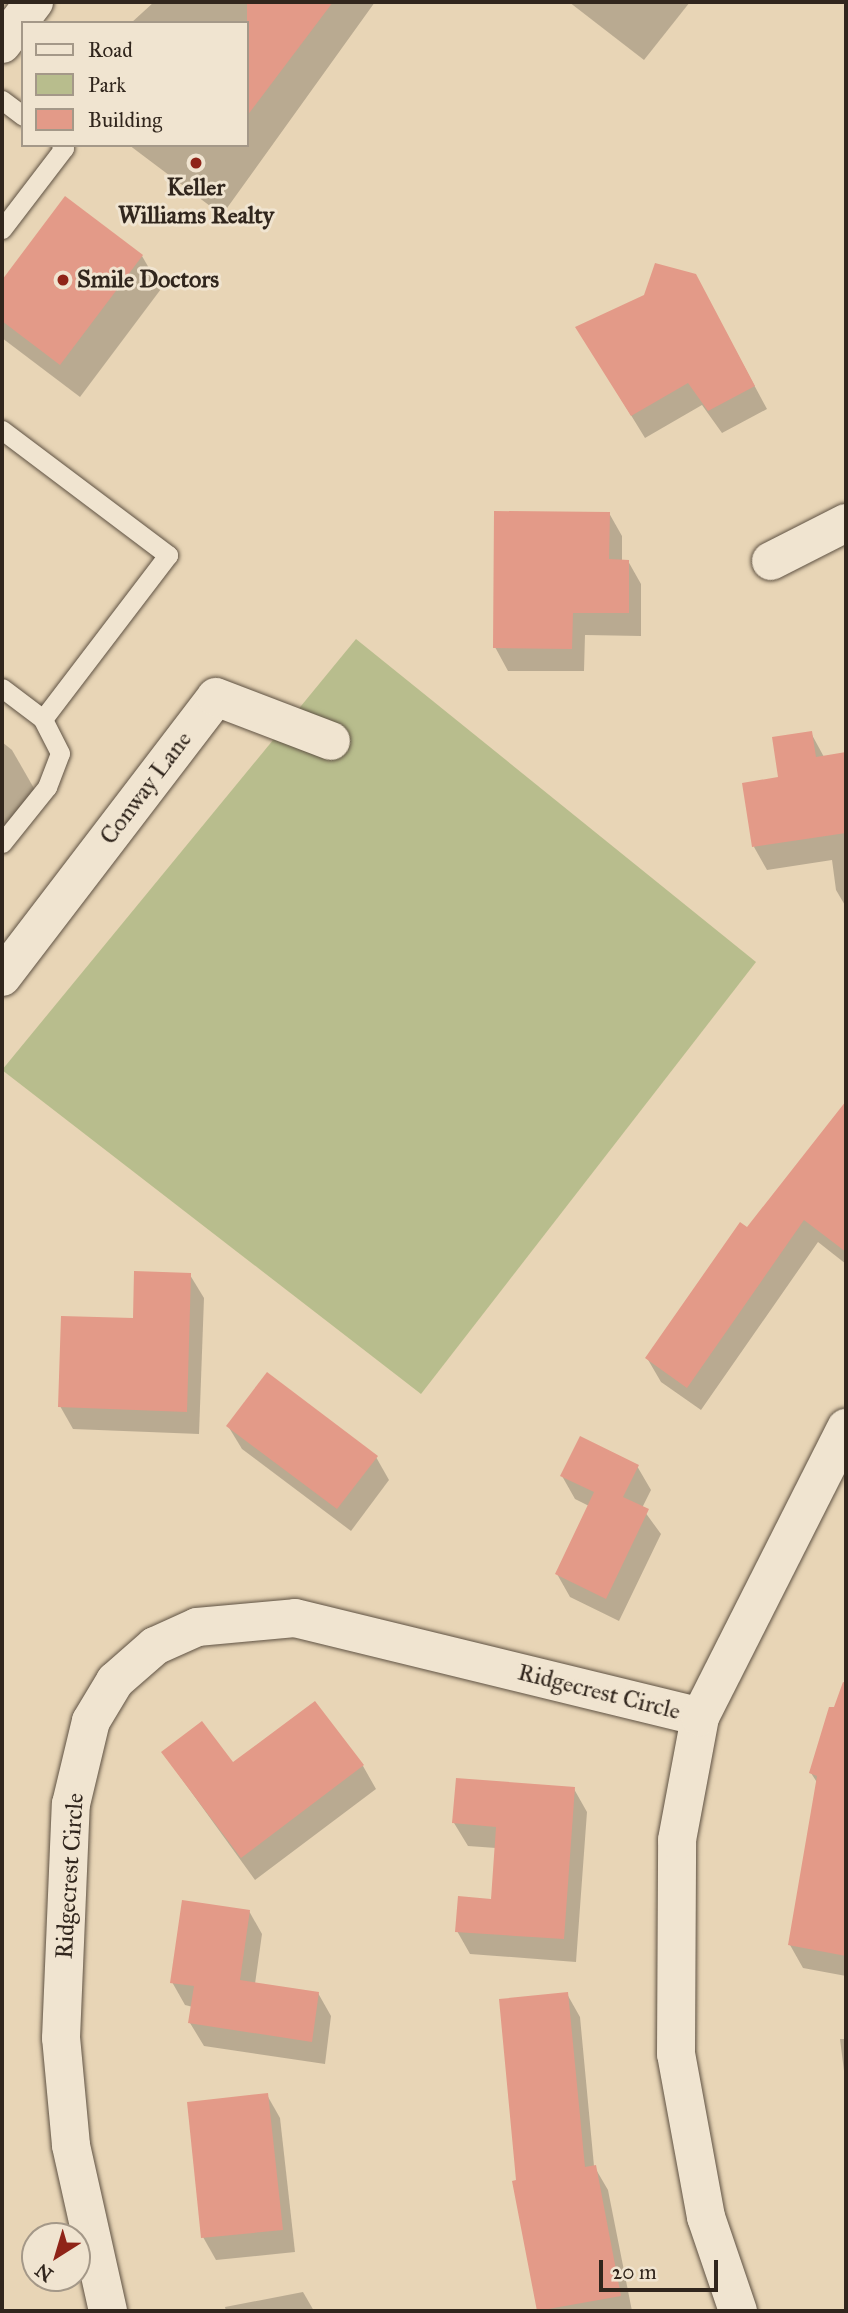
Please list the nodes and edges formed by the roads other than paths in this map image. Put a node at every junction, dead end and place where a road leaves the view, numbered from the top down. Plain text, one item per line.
1 (34, 2) edge
2 (2, 44) edge
3 (2, 100) edge
4 (21, 114) edge
5 (63, 147) edge
6 (2, 229) edge
7 (2, 430) edge
8 (846, 523) edge
9 (771, 561) dead end
10 (2, 688) edge
11 (43, 719) junction
12 (331, 741) dead end
13 (2, 844) edge
14 (2, 977) edge
15 (846, 1428) edge
16 (700, 1717) junction
17 (108, 2311) edge
18 (738, 2311) edge

1 - 2 street
3 - 4 lane
5 - 6 lane
7 - 11 lane
8 - 9 street
10 - 11 lane
11 - 13 lane
12 - 14 street, Conway Lane
15 - 16 street, Ridgecrest Circle
16 - 17 street, Ridgecrest Circle
16 - 18 street, Ridgecrest Circle

